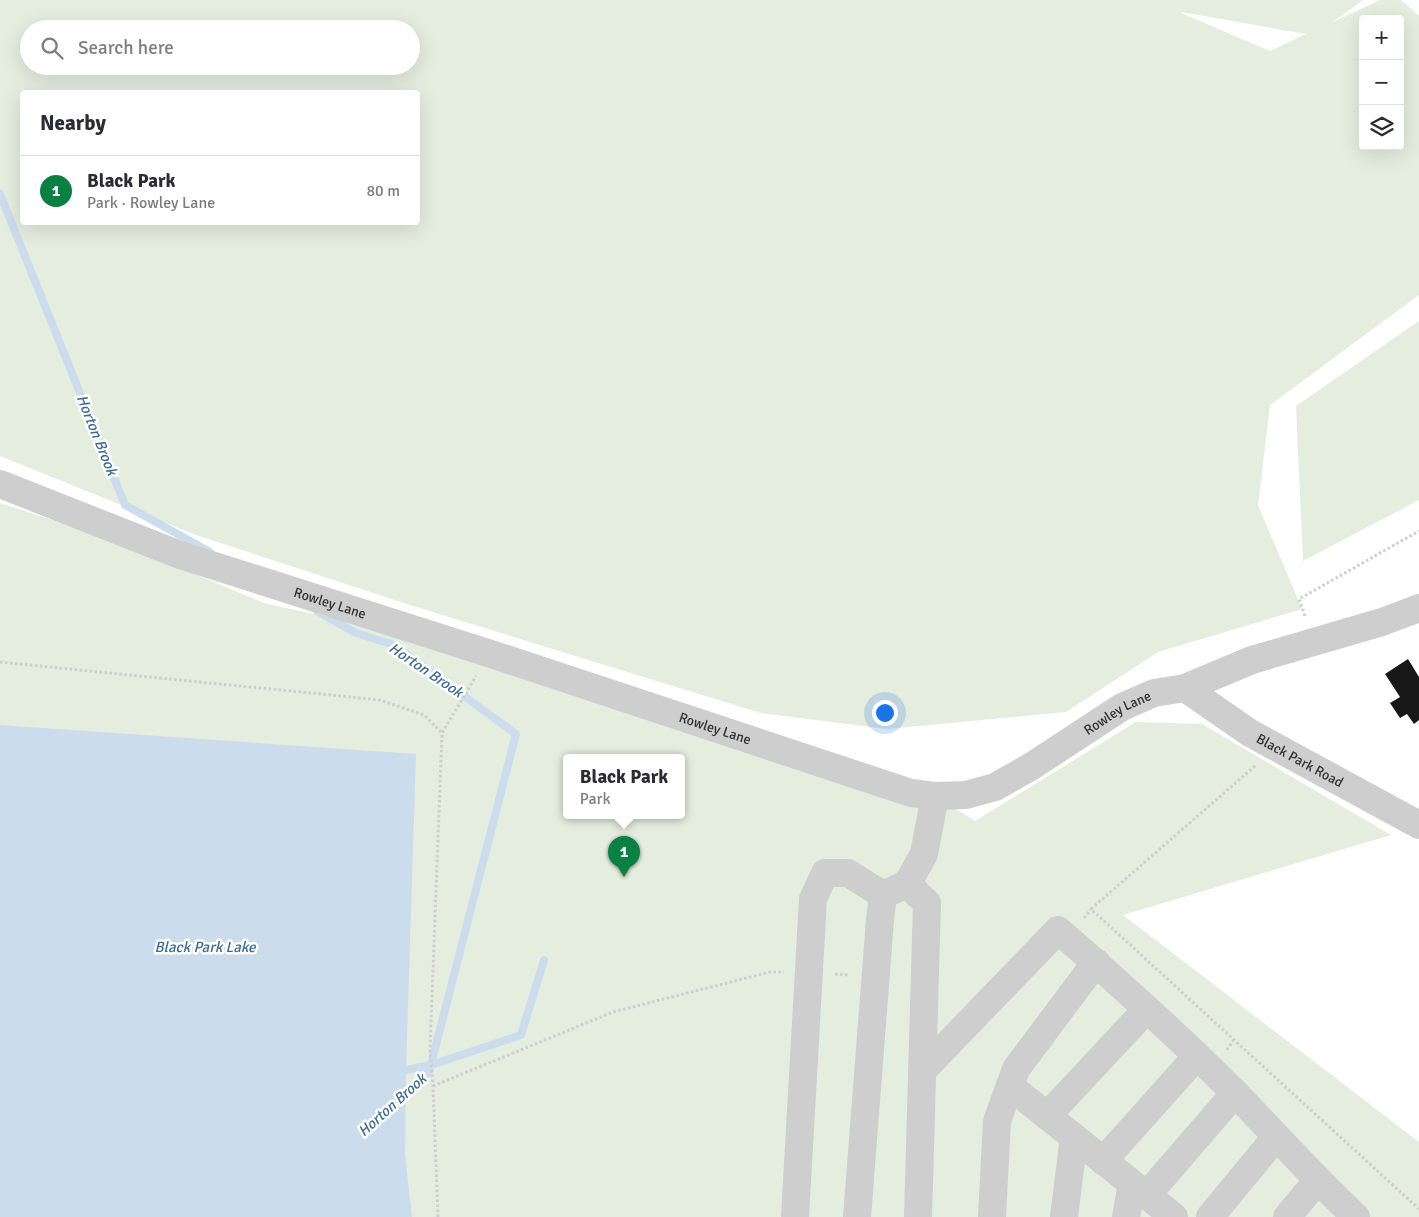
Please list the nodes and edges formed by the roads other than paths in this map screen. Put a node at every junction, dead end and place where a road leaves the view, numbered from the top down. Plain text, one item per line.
1 (0, 484) edge
2 (1419, 608) edge
3 (1185, 688) junction
4 (935, 796) junction
5 (1419, 826) edge
6 (895, 889) junction
7 (1096, 962) junction
8 (1146, 1010) junction
9 (1197, 1056) junction
10 (922, 1071) junction
11 (1011, 1087) junction
12 (1235, 1093) junction
13 (1047, 1116) junction
14 (1074, 1137) junction
15 (1276, 1137) junction
16 (1103, 1161) junction
17 (1317, 1181) junction
18 (1139, 1190) junction
19 (795, 1217) edge
20 (857, 1217) edge
21 (918, 1217) edge
22 (992, 1217) edge
23 (1064, 1217) edge
24 (1126, 1217) edge
25 (1174, 1217) edge
26 (1210, 1217) edge
27 (1286, 1217) edge
28 (1356, 1217) edge

1 - 4 street, Rowley Lane
2 - 3 street, Rowley Lane
3 - 4 street, Rowley Lane
3 - 5 street, Black Park Road
4 - 6 street
6 - 10 street
6 - 19 street
6 - 20 street
7 - 8 street
7 - 10 street
7 - 11 street
8 - 9 street
8 - 13 street
9 - 12 street
9 - 16 street
10 - 21 street
11 - 13 street
11 - 22 street
12 - 15 street
12 - 18 street
13 - 14 street
14 - 16 street
14 - 23 street
15 - 17 street
15 - 26 street
16 - 18 street
17 - 27 street
17 - 28 street
18 - 24 street
18 - 25 street

